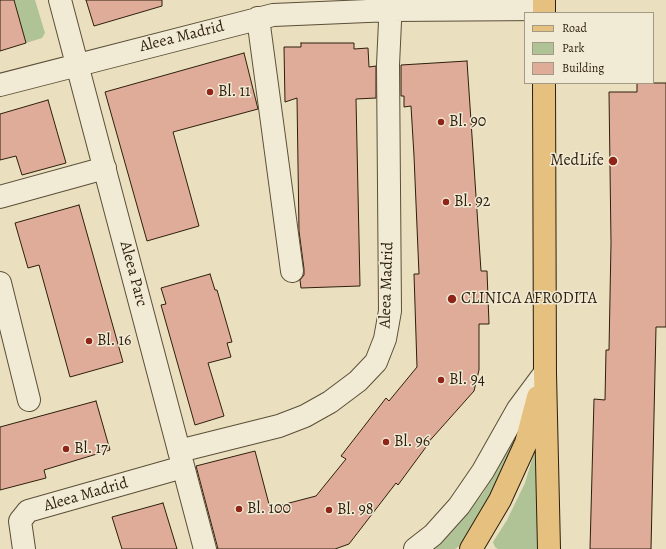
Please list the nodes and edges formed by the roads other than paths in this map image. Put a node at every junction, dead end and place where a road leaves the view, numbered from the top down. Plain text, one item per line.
1 (60, 0) edge
2 (391, 5) edge
3 (281, 7) edge
4 (544, 7) edge
5 (258, 18) junction
6 (77, 64) junction
7 (0, 84) edge
8 (544, 84) edge
9 (105, 168) junction
10 (0, 197) edge
11 (292, 271) dead end
12 (0, 283) edge
13 (545, 373) junction
14 (29, 400) dead end
15 (181, 459) junction
16 (24, 549) edge
17 (205, 549) edge
18 (415, 549) edge
19 (471, 549) edge
20 (549, 549) edge

1 - 6 street, Aleea Parc
2 - 3 street, Aleea Madrid
2 - 4 street, Aleea Madrid
2 - 15 street, Aleea Madrid
3 - 5 street, Aleea Madrid
5 - 6 street, Aleea Madrid
5 - 11 street
6 - 7 street, Aleea Madrid
6 - 9 street, Aleea Parc
8 - 13 main road
9 - 10 street
9 - 15 street, Aleea Parc
12 - 14 street
13 - 18 street
13 - 19 main road
13 - 20 main road
15 - 16 street, Aleea Madrid
15 - 17 street, Aleea Parc

